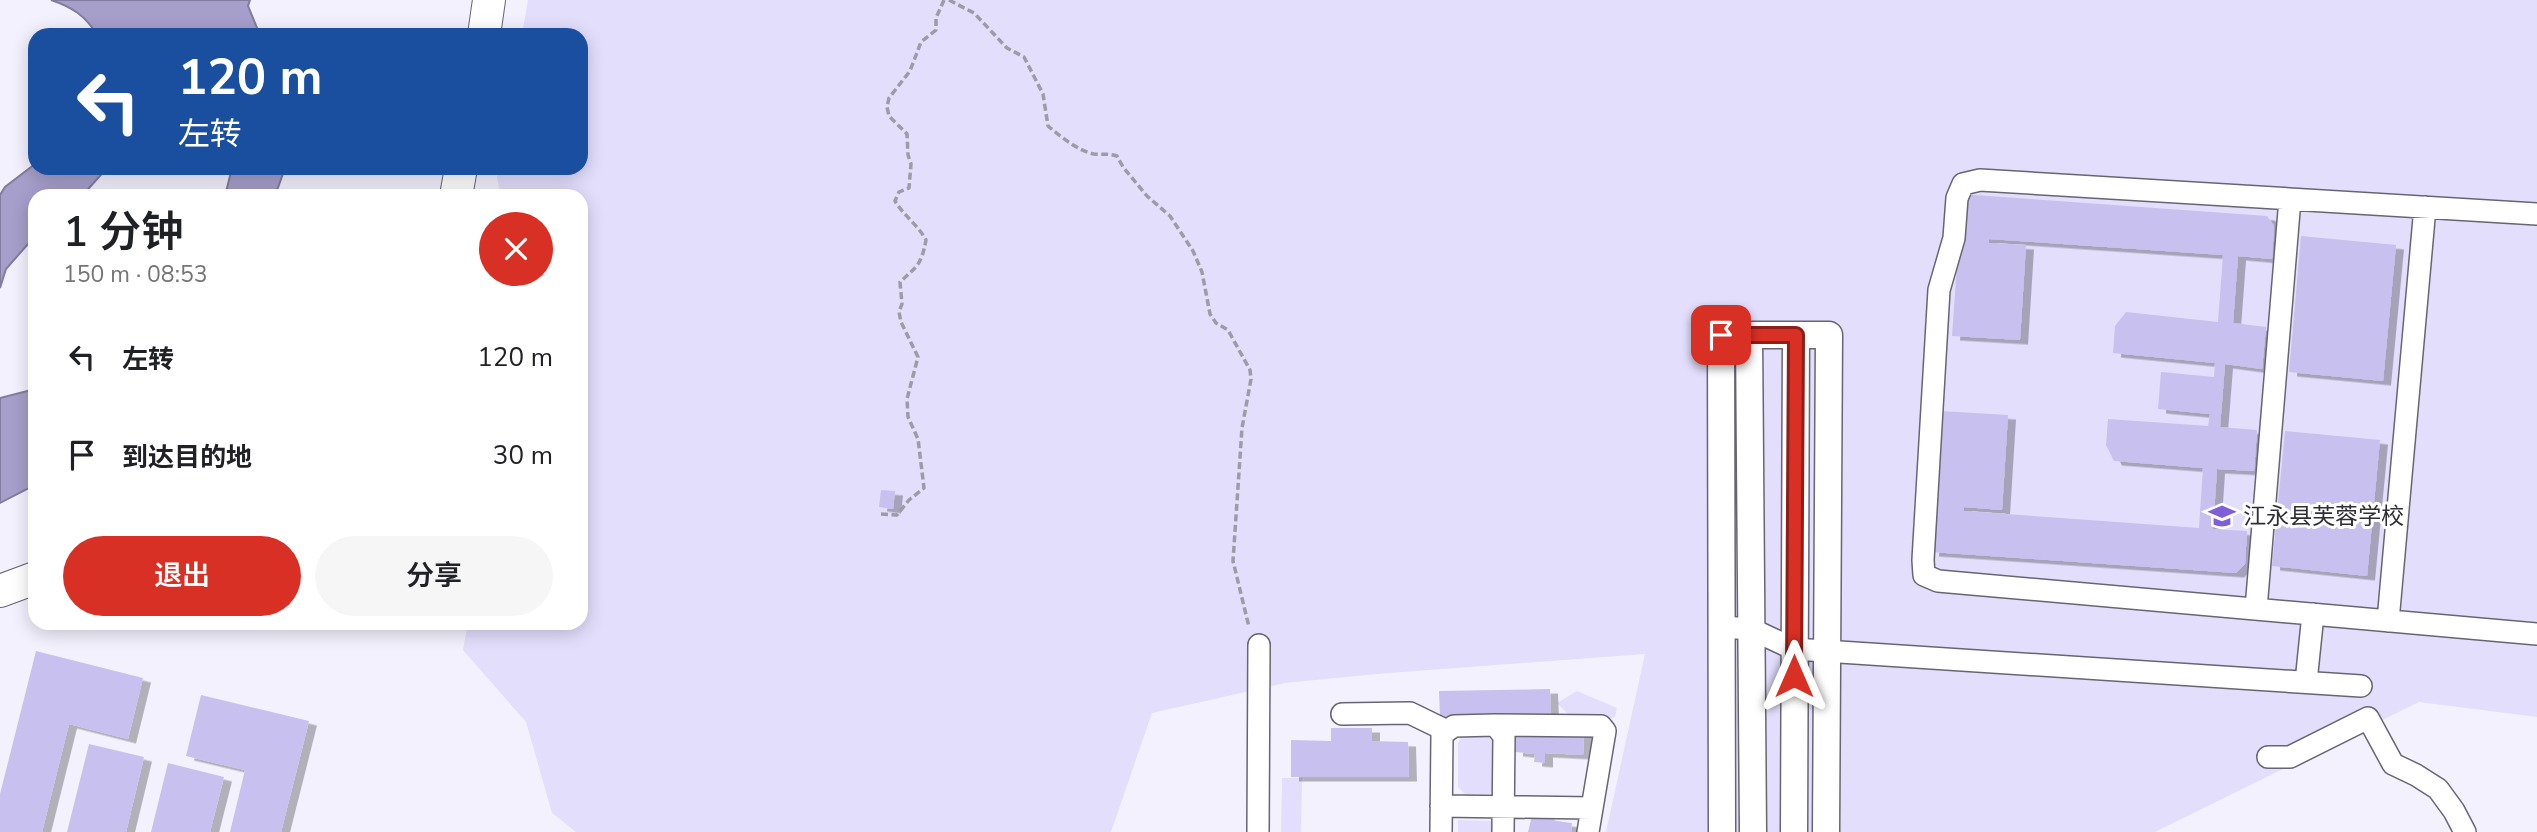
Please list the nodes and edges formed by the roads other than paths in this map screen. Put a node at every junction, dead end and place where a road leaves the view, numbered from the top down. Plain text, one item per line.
1 (489, 0) edge
2 (485, 28) edge
3 (2290, 199) junction
4 (2425, 207) junction
5 (2537, 214) edge
6 (1796, 335) junction
7 (1749, 347) junction
8 (1828, 414) junction
9 (1721, 452) junction
10 (1795, 526) junction
11 (28, 581) edge
12 (1, 591) edge
13 (2256, 609) junction
14 (2312, 614) junction
15 (2388, 621) junction
16 (1722, 627) junction
17 (1751, 629) junction
18 (2537, 634) edge
19 (1259, 645) road end
20 (1794, 649) junction
21 (1827, 651) junction
22 (2306, 682) junction
23 (2361, 686) dead end
24 (1342, 714) dead end
25 (1495, 725) junction
26 (1447, 731) junction
27 (2268, 757) dead end
28 (1441, 806) junction
29 (1504, 808) junction
30 (1592, 808) junction
31 (1258, 832) edge
32 (1441, 832) edge
33 (1503, 832) edge
34 (1588, 832) edge
35 (1722, 832) edge
36 (1753, 832) edge
37 (1794, 832) edge
38 (1826, 832) edge
39 (2465, 832) edge

1 - 2 highway
3 - 4 street
3 - 13 street
3 - 13 street
4 - 5 street
4 - 15 street
6 - 7 main road
6 - 8 main road
6 - 10 main road
7 - 9 main road
7 - 9 main road
7 - 17 main road
8 - 10 main road
8 - 21 main road
9 - 16 main road
10 - 20 main road
11 - 12 highway
13 - 14 street
14 - 15 street
14 - 22 street
15 - 18 street
16 - 17 street
16 - 35 main road
17 - 20 street
17 - 36 main road
19 - 31 street
20 - 21 street
20 - 37 main road
21 - 22 street
21 - 38 main road
22 - 23 street
24 - 26 street
25 - 26 street
25 - 29 street
25 - 30 street
26 - 28 street
27 - 39 street
28 - 29 street
28 - 32 street
29 - 30 street
29 - 33 street
30 - 34 street

